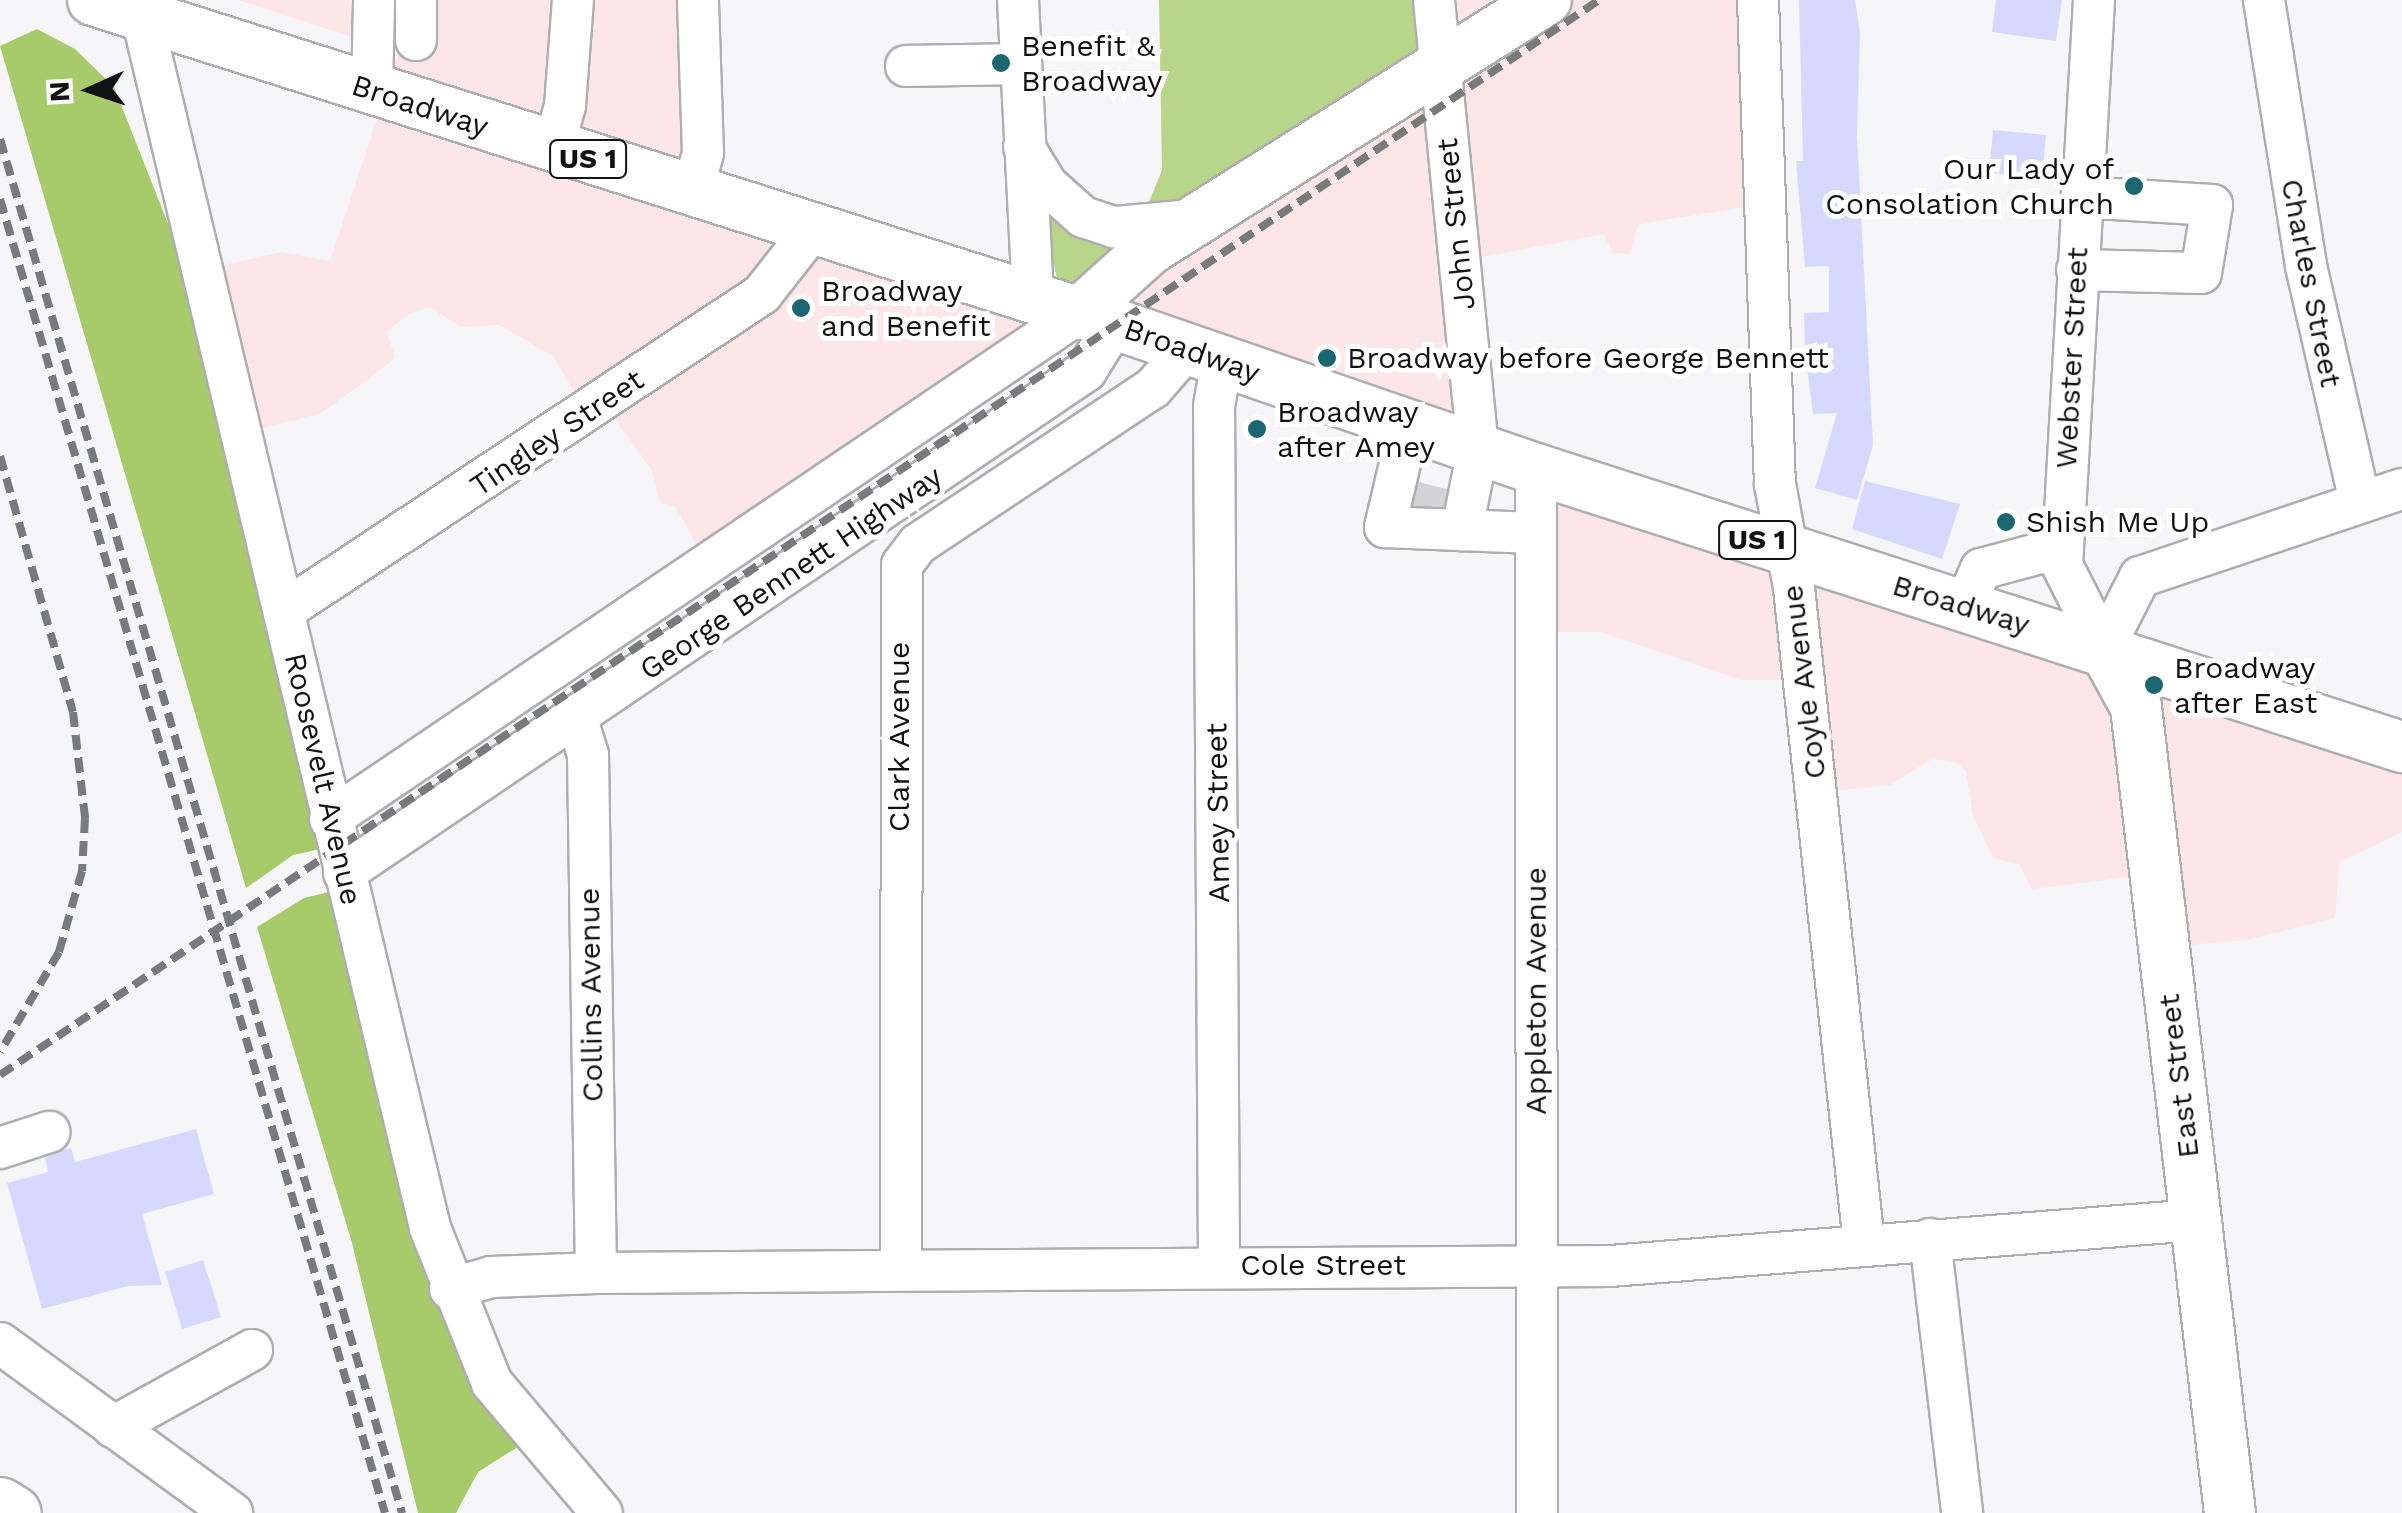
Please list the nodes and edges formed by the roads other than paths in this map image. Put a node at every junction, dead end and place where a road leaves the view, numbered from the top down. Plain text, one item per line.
1 (93, 0) edge
2 (374, 0) edge
3 (416, 0) edge
4 (573, 0) edge
5 (698, 0) edge
6 (1018, 0) edge
7 (1434, 0) edge
8 (1546, 0) edge
9 (1758, 0) edge
10 (2094, 0) edge
11 (2264, 0) edge
12 (140, 8) edge
13 (416, 40) dead end
14 (1020, 64) junction
15 (906, 66) dead end
16 (1442, 68) junction
17 (372, 91) junction
18 (1024, 147) junction
19 (553, 148) junction
20 (692, 192) junction
21 (2082, 197) junction
22 (1201, 222) junction
23 (810, 233) junction
24 (2077, 270) junction
25 (1076, 312) junction
26 (1204, 356) junction
27 (1409, 425) junction
28 (1478, 449) junction
29 (1536, 469) junction
30 (2402, 489) edge
31 (1434, 500) junction
32 (2360, 502) junction
33 (1534, 534) junction
34 (2063, 547) junction
35 (1789, 550) junction
36 (1964, 607) junction
37 (284, 610) junction
38 (2104, 648) junction
39 (577, 720) junction
40 (2402, 747) edge
41 (330, 818) junction
42 (344, 873) junction
43 (49, 1132) dead end
44 (0, 1148) edge
45 (2196, 1220) junction
46 (1930, 1239) junction
47 (1864, 1244) junction
48 (1537, 1265) junction
49 (1219, 1266) junction
50 (901, 1268) junction
51 (596, 1272) junction
52 (450, 1290) junction
53 (0, 1344) edge
54 (252, 1350) dead end
55 (113, 1426) junction
56 (0, 1505) edge
57 (13, 1513) edge
58 (232, 1513) edge
59 (602, 1513) edge
60 (1538, 1513) edge
61 (1962, 1513) edge
62 (2230, 1513) edge

1 - 12 main road, Broadway / US 1
2 - 17 street
3 - 13 street
4 - 19 street
5 - 20 street
6 - 14 street
7 - 16 street, John Street
8 - 16 main road, George Bennett Highway
9 - 35 street, Coyle Avenue
10 - 21 street, Webster Street
11 - 32 street, Charles Street
12 - 17 main road, Broadway / US 1
12 - 37 street, Roosevelt Avenue
14 - 15 street
14 - 18 street
16 - 22 main road, George Bennett Highway
16 - 28 street, John Street
17 - 19 main road, Broadway / US 1
18 - 22 street
18 - 25 street
19 - 20 main road, Broadway / US 1
20 - 23 main road, Broadway / US 1
21 - 24 street, Webster Street
21 - 24 street
22 - 25 main road, George Bennett Highway
23 - 25 main road, Broadway / US 1
23 - 37 street, Tingley Street
24 - 34 street, Webster Street
25 - 26 main road, Broadway / US 1
25 - 39 street, George Bennett Highway
25 - 41 street, George Bennett Highway
26 - 27 main road, Broadway / US 1
26 - 49 street, Amey Street
26 - 50 street, Clark Avenue
27 - 28 main road, Broadway / US 1
27 - 31 street
28 - 29 main road, Broadway / US 1
28 - 31 street, John Street
29 - 33 street, Appleton Avenue
29 - 35 main road, Broadway / US 1
30 - 32 street
31 - 33 street
32 - 38 street
33 - 48 street, Appleton Avenue
34 - 36 street
34 - 38 street, Webster Street
35 - 36 main road, Broadway / US 1
35 - 47 street, Coyle Avenue
36 - 38 main road, Broadway / US 1
37 - 41 street, Roosevelt Avenue
38 - 40 main road, Broadway / US 1
38 - 45 main road, East Street
39 - 42 street, George Bennett Highway
39 - 51 street, Collins Avenue
41 - 42 street, Roosevelt Avenue
42 - 52 street, Roosevelt Avenue
43 - 44 street
45 - 46 street, Cole Street
45 - 62 main road, East Street
46 - 47 street, Cole Street
46 - 61 street
47 - 48 street, Cole Street
48 - 49 street, Cole Street
48 - 60 street, Appleton Avenue
49 - 50 street, Cole Street
50 - 51 street, Cole Street
51 - 52 street, Cole Street
52 - 59 street, Roosevelt Avenue
53 - 55 street
54 - 55 street
55 - 58 street
56 - 57 highway

